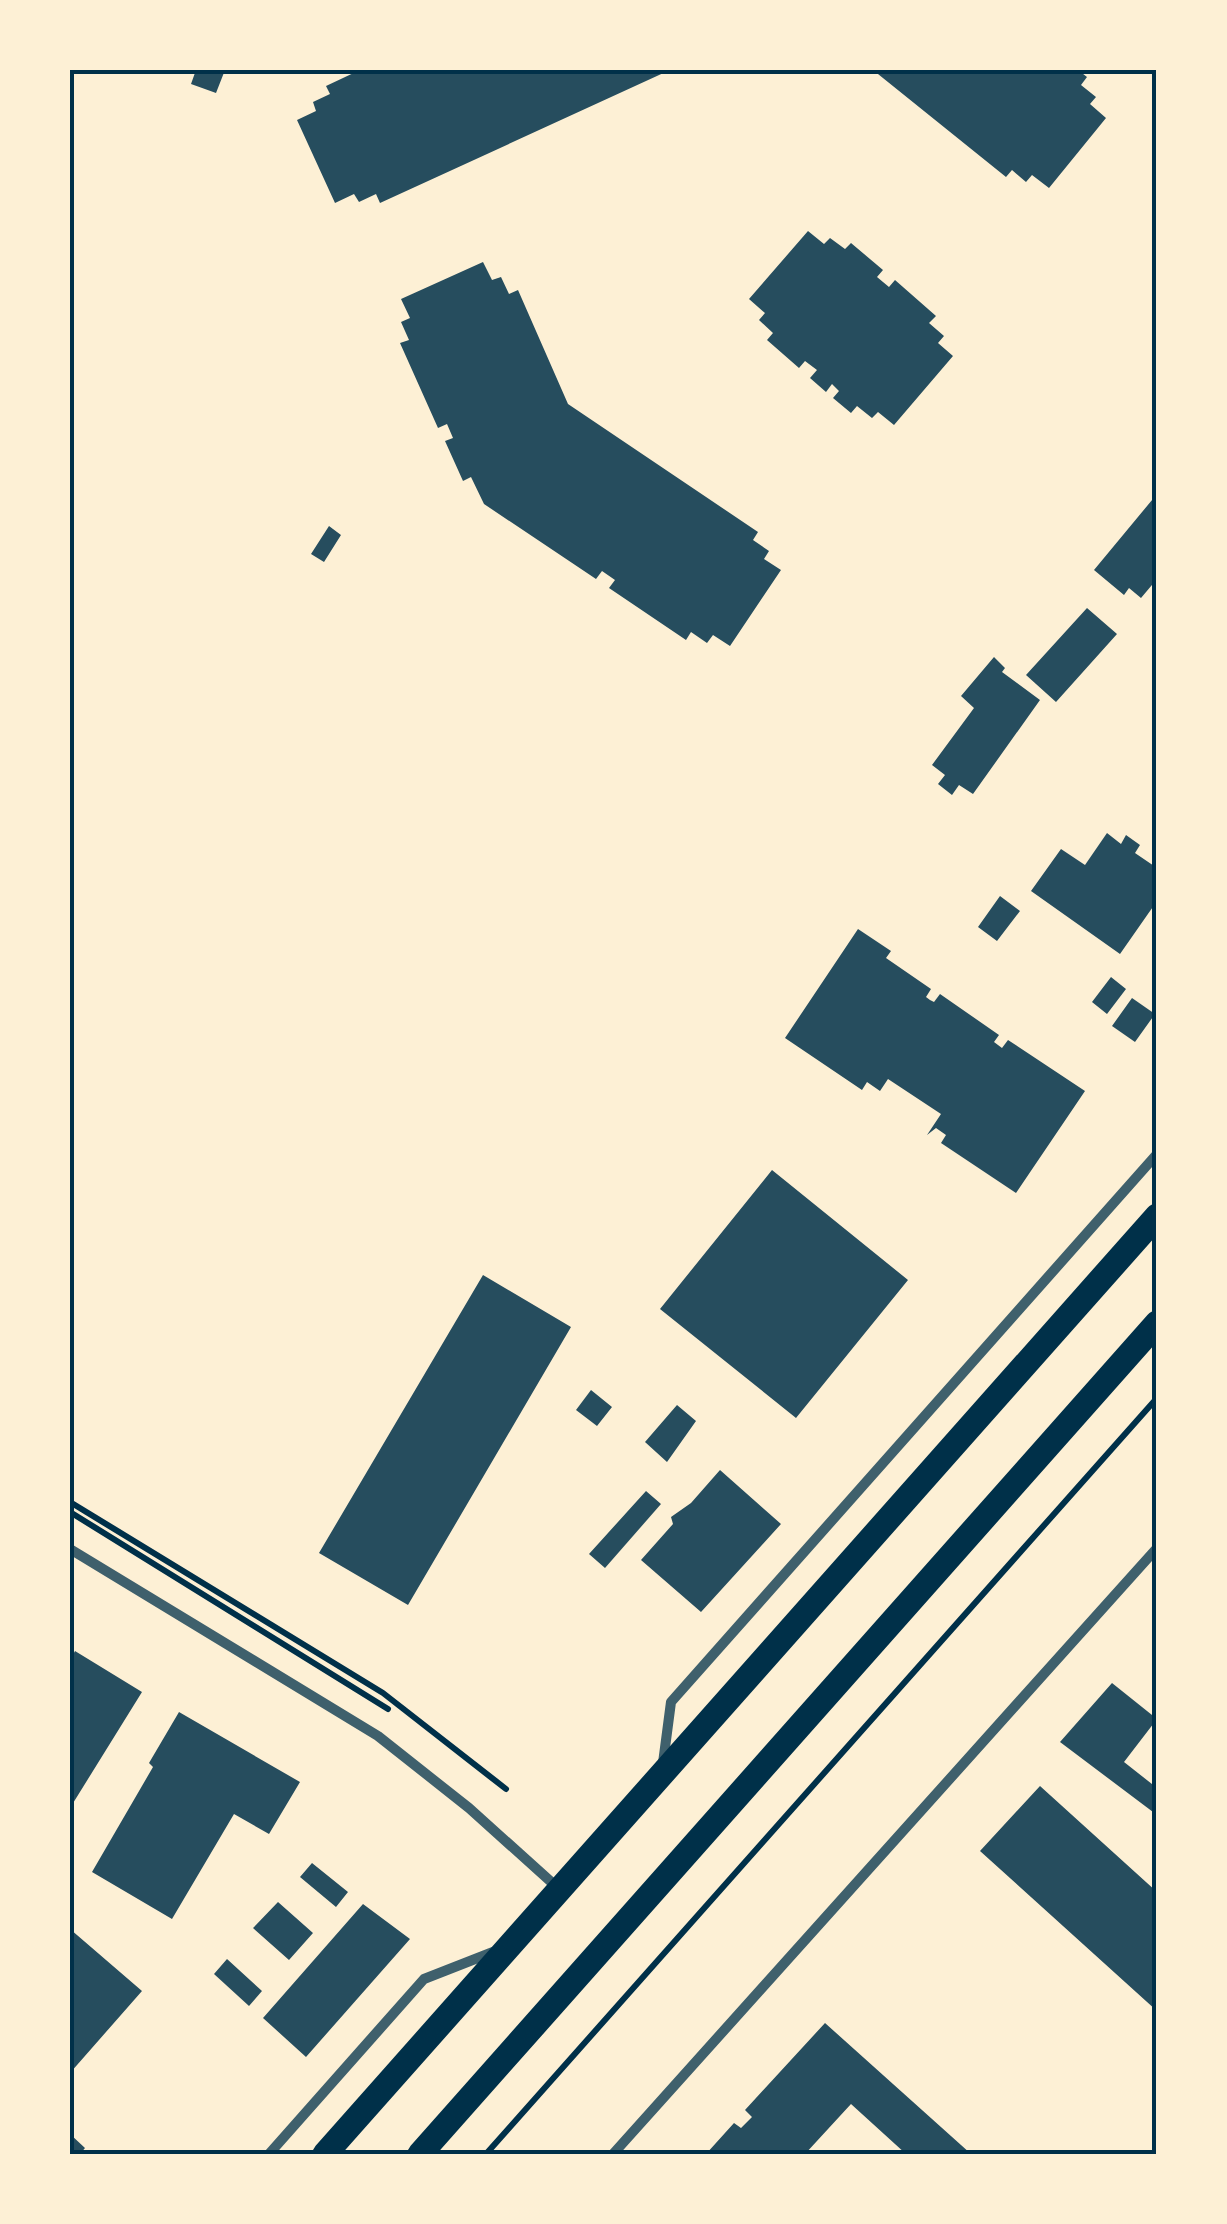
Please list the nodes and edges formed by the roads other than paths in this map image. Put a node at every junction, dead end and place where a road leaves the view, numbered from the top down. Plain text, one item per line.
1 (1157, 1154) edge
2 (1157, 1216) edge
3 (1157, 1323) edge
4 (1157, 1548) edge
5 (70, 1549) edge
6 (662, 1774) junction
7 (560, 1889) junction
8 (508, 1947) junction
9 (269, 2154) edge
10 (325, 2154) edge
11 (420, 2154) edge
12 (613, 2154) edge

1 - 6 street
2 - 6 main road
3 - 11 main road
4 - 12 street
5 - 7 street
6 - 7 main road
7 - 8 main road
8 - 9 street
8 - 10 main road

